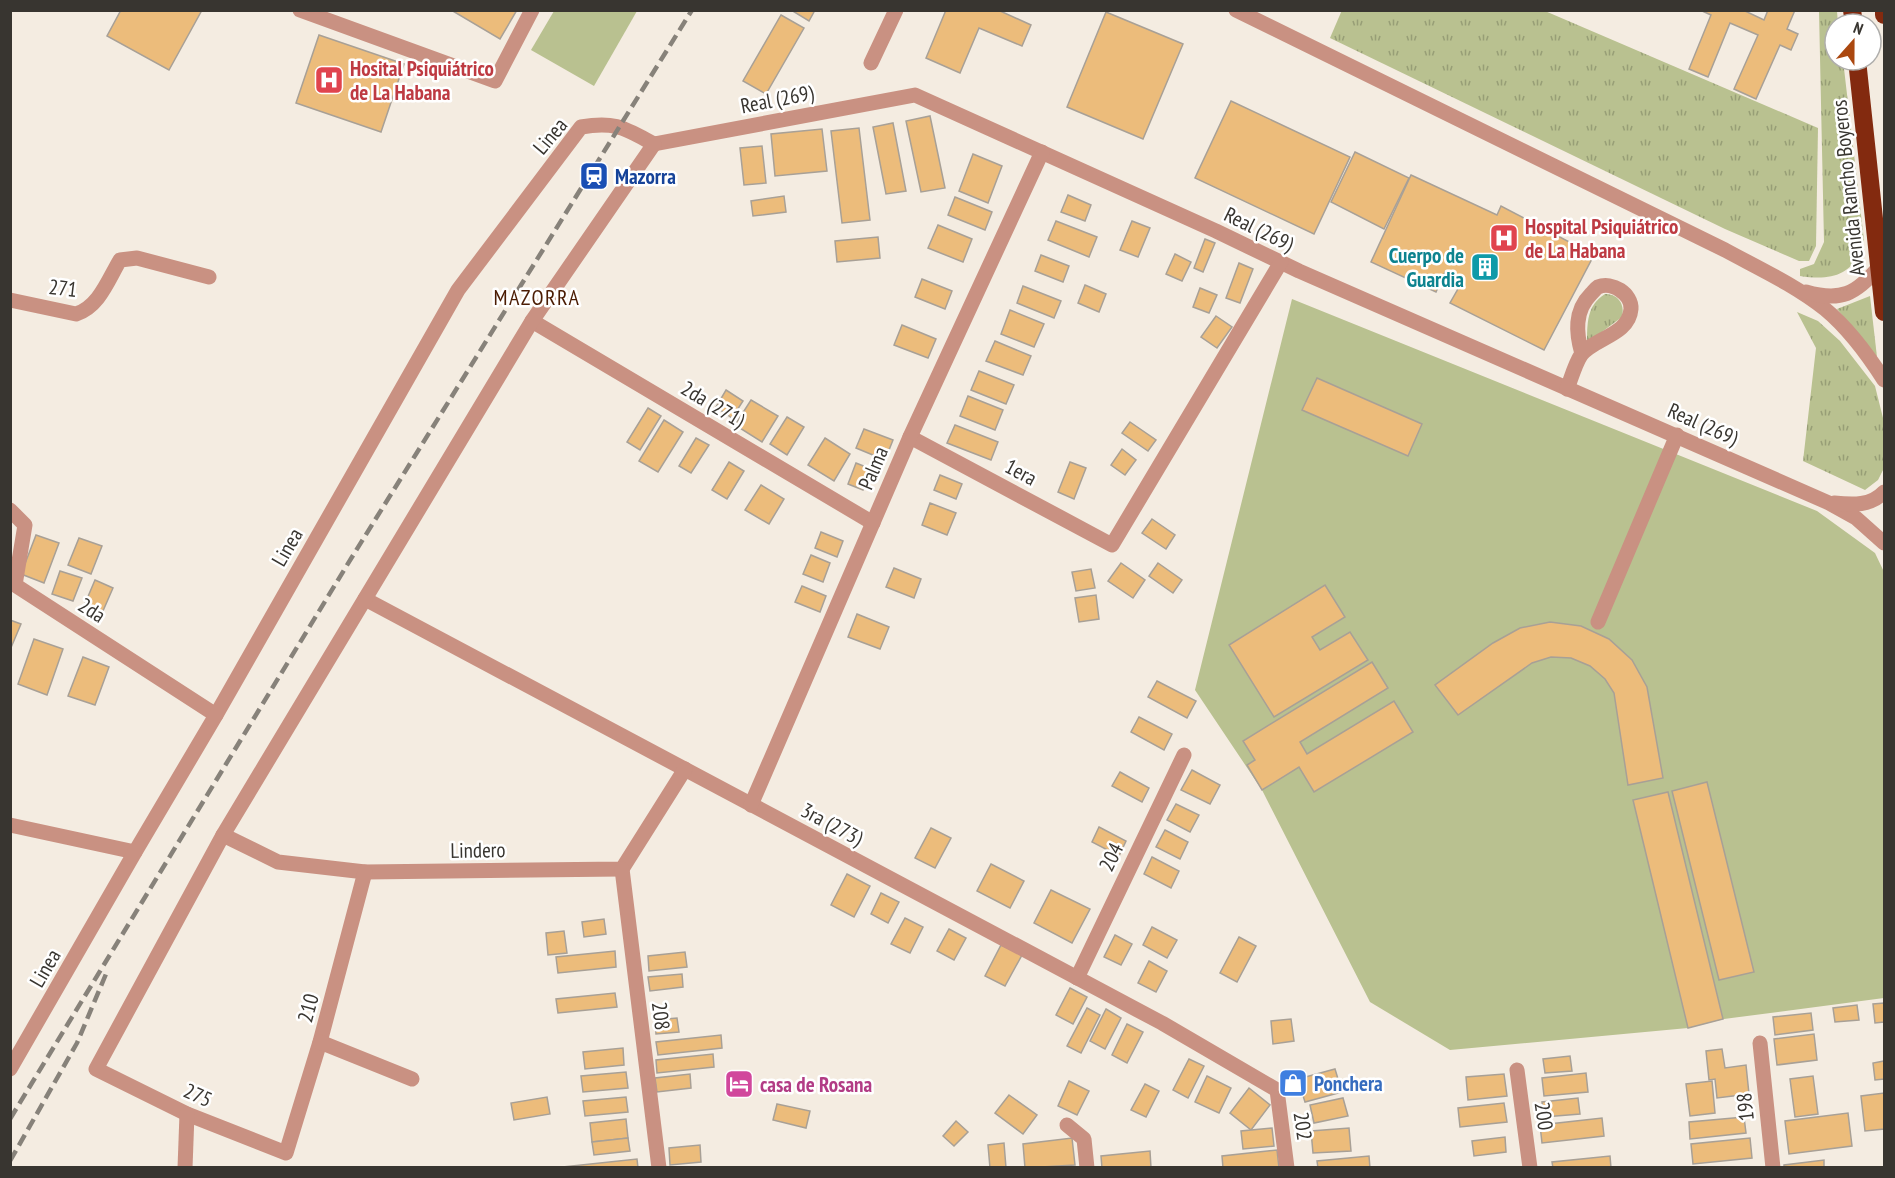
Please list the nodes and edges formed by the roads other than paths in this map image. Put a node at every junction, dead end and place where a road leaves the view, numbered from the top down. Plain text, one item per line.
1 (532, 10) edge
2 (896, 10) edge
3 (1236, 10) edge
4 (311, 12) edge
5 (871, 63) dead end
6 (1858, 72) edge
7 (654, 144) junction
8 (1042, 152) junction
9 (1281, 262) junction
10 (1879, 267) junction
11 (209, 277) dead end
12 (1794, 288) junction
13 (10, 300) edge
14 (1884, 312) edge
15 (532, 321) junction
16 (1582, 354) junction
17 (1884, 381) edge
18 (1567, 389) junction
19 (1677, 435) junction
20 (910, 437) junction
21 (1884, 492) edge
22 (1829, 503) junction
23 (10, 510) edge
24 (873, 523) junction
25 (1884, 543) edge
26 (365, 599) junction
27 (1598, 622) dead end
28 (216, 715) junction
29 (1184, 755) dead end
30 (685, 769) junction
31 (751, 805) junction
32 (10, 825) edge
33 (223, 835) junction
34 (135, 852) junction
35 (622, 869) junction
36 (365, 872) junction
37 (1077, 978) junction
38 (320, 1042) junction
39 (1760, 1043) dead end
40 (10, 1069) edge
41 (1517, 1070) dead end
42 (412, 1079) dead end
43 (1277, 1090) joint
44 (187, 1114) junction
45 (1067, 1125) dead end
46 (286, 1153) joint
47 (185, 1167) edge
48 (659, 1167) edge
49 (1087, 1167) edge
50 (1287, 1167) edge
51 (1530, 1167) edge
52 (1773, 1167) edge

1 - 4 street
2 - 5 street
3 - 12 street
6 - 10 highway, Avenida Rancho Boyeros
7 - 8 street, Real (269)
7 - 15 street
7 - 28 street, Linea
8 - 9 street, Real (269)
8 - 20 street, Palma
9 - 18 street, Real (269)
9 - 20 street, 1era
10 - 12 street
10 - 14 highway, Avenida Rancho Boyeros
11 - 13 street, 271
12 - 17 street
15 - 24 street, 2da (271)
15 - 26 street
16 - 16 street
16 - 18 street
18 - 19 street, Real (269)
19 - 22 street, Real (269)
19 - 27 street
20 - 24 street, Palma
21 - 22 street, Real (269)
22 - 25 street, Real (269)
23 - 28 street, 2da
24 - 31 street, Palma
26 - 30 street, 3ra (273)
26 - 33 street
28 - 34 street, Linea
29 - 37 street, 204
30 - 31 street, 3ra (273)
30 - 35 street
31 - 37 street, 3ra (273)
32 - 34 street
33 - 36 street, Lindero
33 - 44 street, 275
34 - 40 street, Linea
35 - 36 street, Lindero
35 - 48 street, 208
36 - 38 street, 210
37 - 43 street, 3ra (273)
38 - 42 street
38 - 46 street, 210
39 - 52 street, 198
41 - 51 street, 200
43 - 50 street, 202
44 - 46 street, 275
44 - 47 street
45 - 49 street

